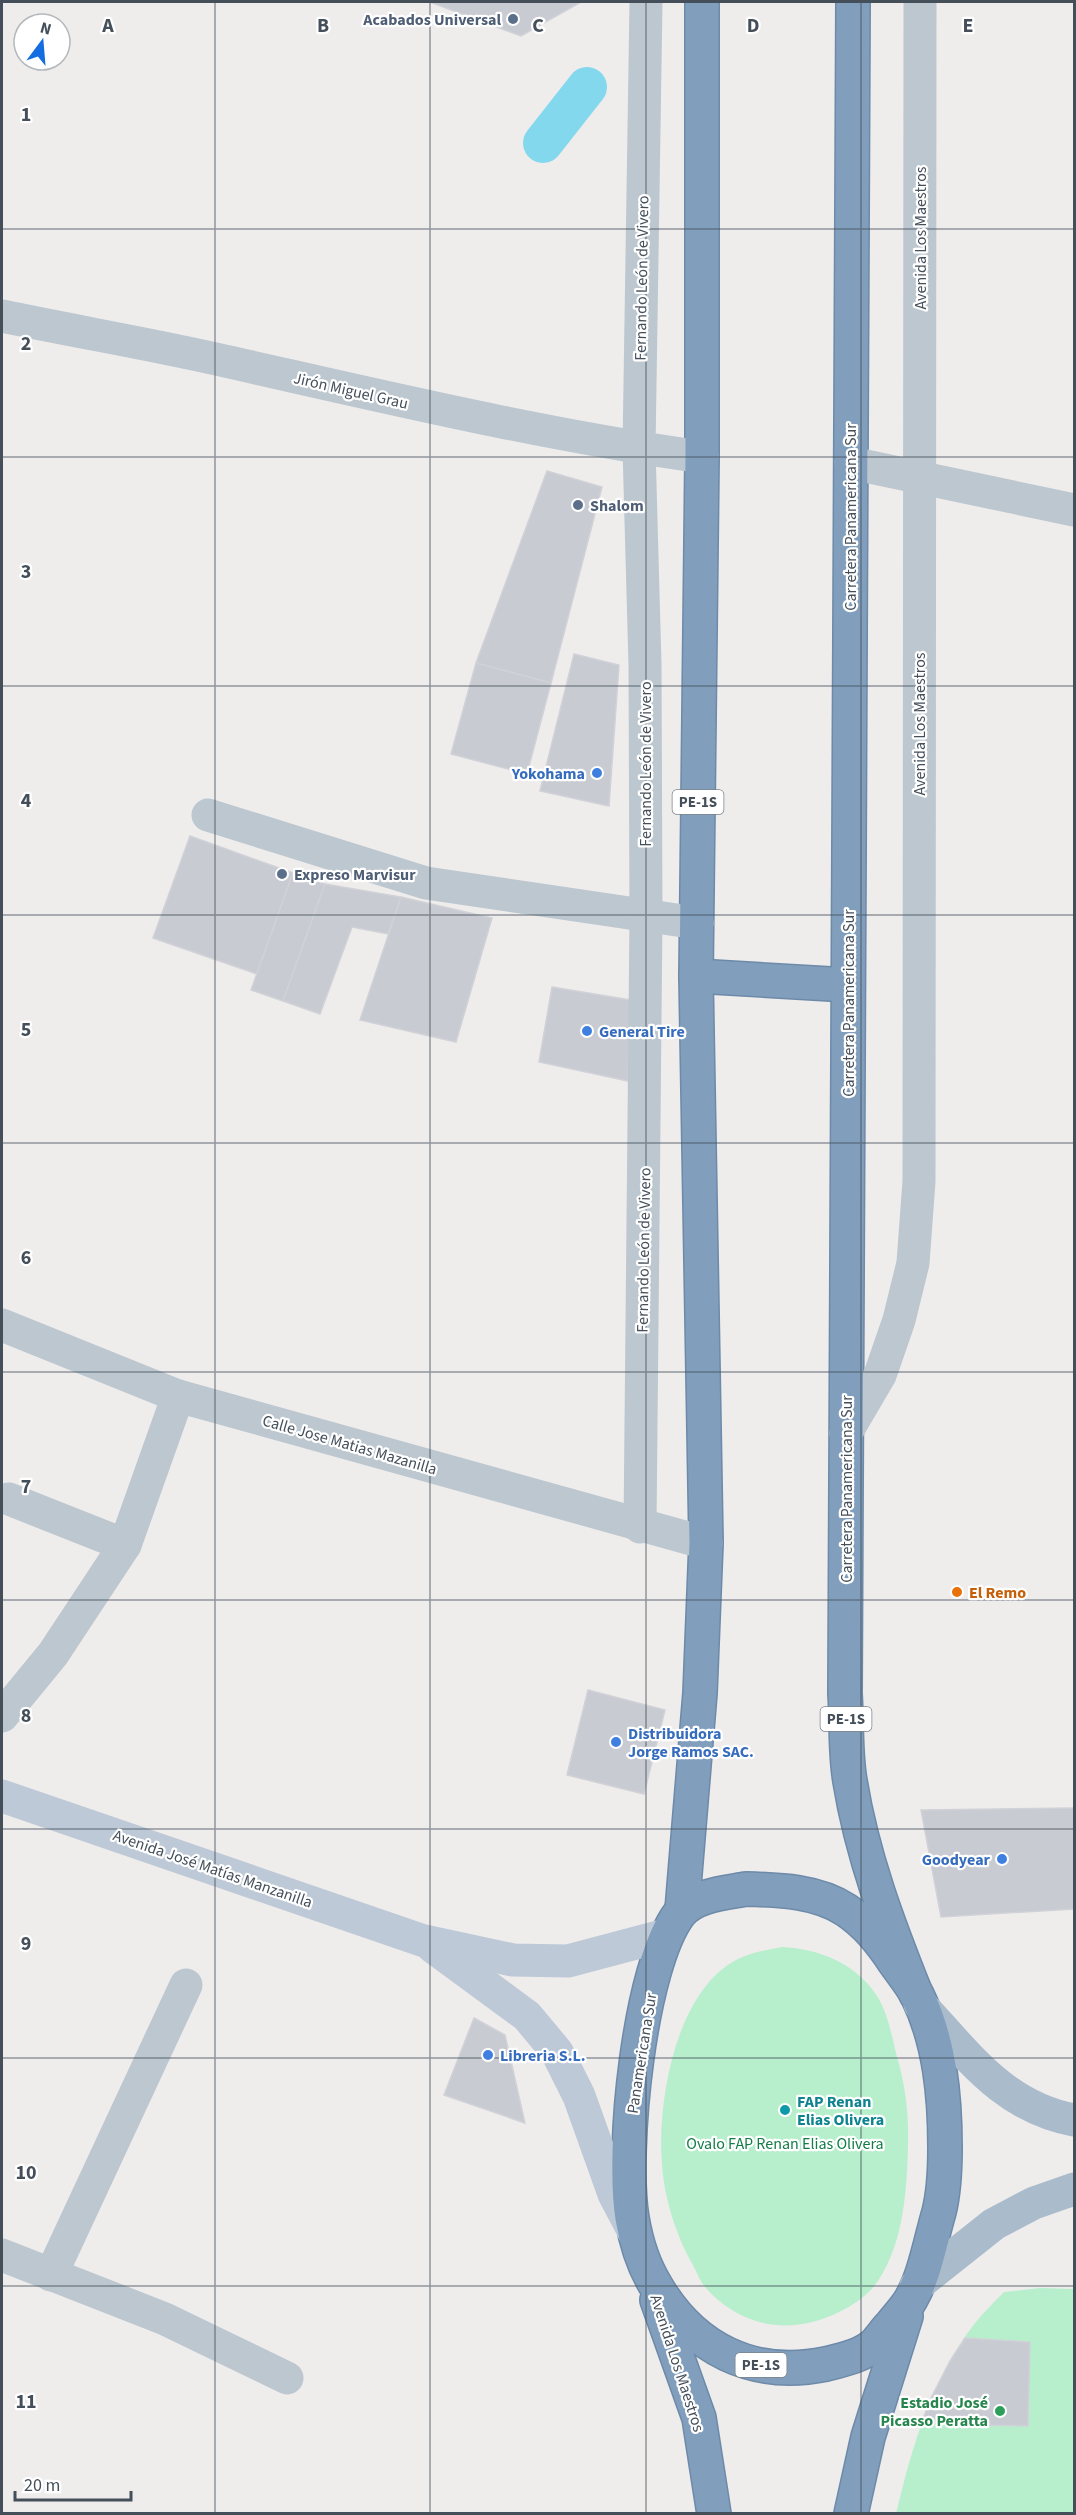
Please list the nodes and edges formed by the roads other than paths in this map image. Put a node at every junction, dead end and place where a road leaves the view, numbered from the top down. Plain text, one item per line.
1 (646, 2) edge
2 (702, 2) edge
3 (853, 2) edge
4 (920, 2) edge
5 (2, 316) edge
6 (639, 448) junction
7 (702, 457) junction
8 (851, 463) junction
9 (919, 476) junction
10 (1074, 510) edge
11 (208, 815) dead end
12 (646, 917) junction
13 (697, 923) junction
14 (696, 976) junction
15 (848, 985) junction
16 (2, 1325) edge
17 (178, 1395) junction
18 (846, 1433) junction
19 (9, 1499) dead end
20 (640, 1527) junction
21 (706, 1543) junction
22 (125, 1545) junction
23 (2, 1716) edge
24 (2, 1796) edge
25 (674, 1923) junction
26 (424, 1941) junction
27 (186, 1985) dead end
28 (918, 1999) junction
29 (1074, 2120) edge
30 (1074, 2189) edge
31 (638, 2244) junction
32 (2, 2255) edge
33 (51, 2275) junction
34 (914, 2293) junction
35 (287, 2378) dead end
36 (714, 2514) edge
37 (851, 2514) edge

1 - 6 street, Fernando León de Vivero
2 - 7 highway, PE-1S
3 - 8 highway, Carretera Panamericana Sur / PE-1S
4 - 9 street, Avenida Los Maestros
5 - 6 street, Jirón Miguel Grau
6 - 7 street, Jirón Miguel Grau
6 - 12 street, Fernando León de Vivero
7 - 13 highway, PE-1S
8 - 9 street
8 - 15 highway, Carretera Panamericana Sur / PE-1S
9 - 10 street
9 - 18 street, Avenida Los Maestros
11 - 12 street
12 - 13 street
12 - 20 street, Fernando León de Vivero
13 - 14 highway, PE-1S
14 - 15 highway
14 - 21 highway, PE-1S
15 - 18 highway, Carretera Panamericana Sur / PE-1S
16 - 17 street, Calle Jose Matias Mazanilla
17 - 20 street, Calle Jose Matias Mazanilla
17 - 22 street
18 - 28 highway, Carretera Panamericana Sur / PE-1S
19 - 22 street
20 - 21 street, Calle Jose Matias Mazanilla
21 - 25 highway, PE-1S
22 - 23 street
24 - 26 street, Avenida José Matías Manzanilla
25 - 26 street, Avenida José Matías Manzanilla
25 - 28 highway, Panamericana Sur / PE-1S
25 - 31 highway, Panamericana Sur / PE-1S
26 - 31 street, Avenida José Matías Manzanilla
27 - 33 street
28 - 29 main road
28 - 34 highway, Panamericana Sur / PE-1S
30 - 34 main road
31 - 34 highway, Panamericana Sur / PE-1S
31 - 36 highway, Avenida Los Maestros / PE-1S
32 - 33 street
33 - 35 street
34 - 37 highway, PE-1S

